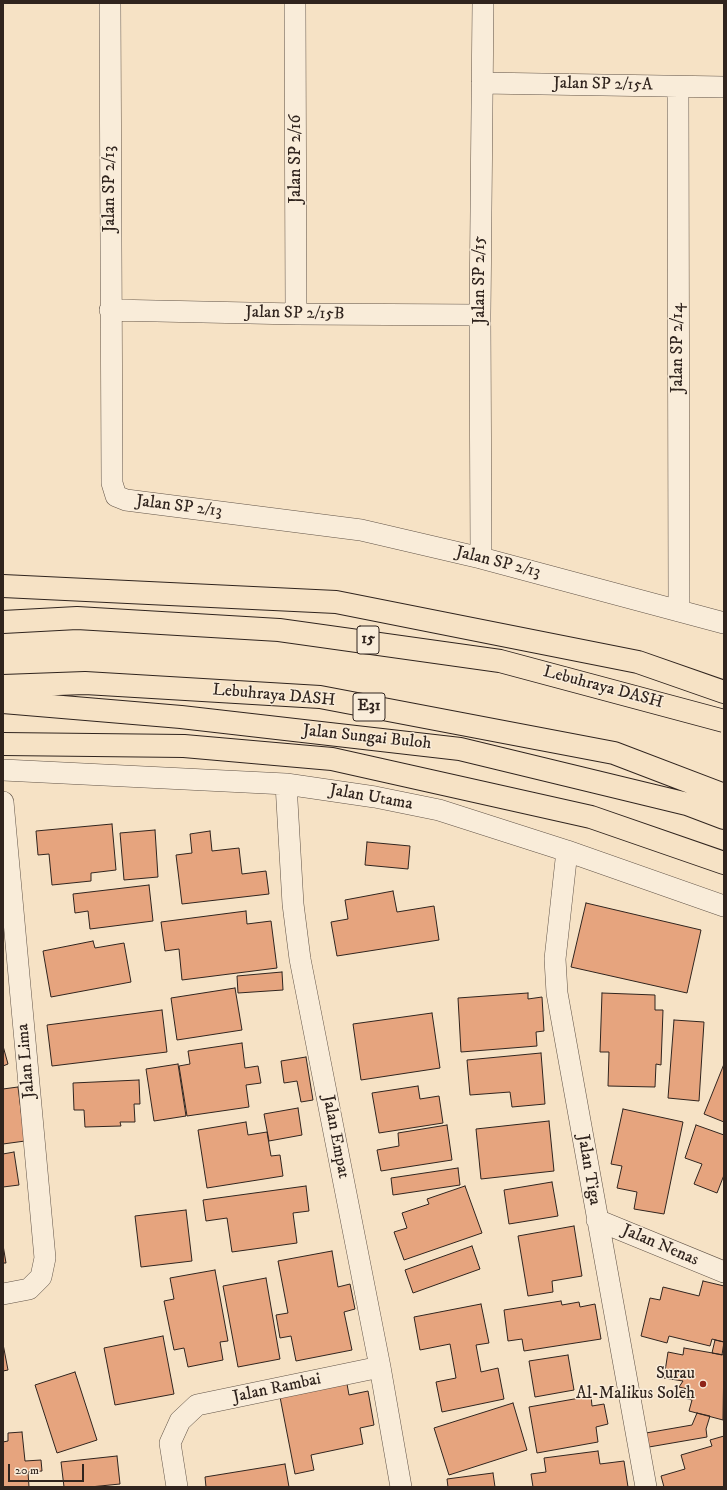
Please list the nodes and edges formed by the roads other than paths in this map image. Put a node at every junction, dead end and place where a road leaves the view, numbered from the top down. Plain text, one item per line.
1 (110, 3) edge
2 (295, 3) edge
3 (483, 3) edge
4 (482, 82) junction
5 (678, 87) junction
6 (724, 87) edge
7 (110, 310) junction
8 (296, 314) junction
9 (480, 315) junction
10 (481, 558) junction
11 (3, 586) edge
12 (678, 610) junction
13 (3, 616) edge
14 (3, 622) edge
15 (724, 623) edge
16 (3, 686) edge
17 (724, 692) edge
18 (3, 702) edge
19 (724, 721) edge
20 (724, 725) edge
21 (3, 744) edge
22 (3, 770) edge
23 (286, 784) junction
24 (724, 795) edge
25 (3, 802) edge
26 (724, 818) edge
27 (566, 851) junction
28 (724, 864) edge
29 (724, 906) edge
30 (597, 1220) junction
31 (724, 1272) edge
32 (3, 1294) edge
33 (380, 1367) junction
34 (177, 1487) edge
35 (401, 1487) edge
36 (646, 1487) edge

1 - 7 street, Jalan SP 2/13
2 - 8 street, Jalan SP 2/16
3 - 4 street, Jalan SP 2/15
4 - 5 street, Jalan SP 2/15A
4 - 9 street, Jalan SP 2/15
5 - 6 street, Jalan SP 2/15A
5 - 12 street, Jalan SP 2/14
7 - 8 street, Jalan SP 2/15B
7 - 10 street, Jalan SP 2/13
8 - 9 street, Jalan SP 2/15B
9 - 10 street, Jalan SP 2/15
10 - 12 street, Jalan SP 2/13
11 - 17 highway
12 - 15 street, Jalan SP 2/13
13 - 20 highway, 15
14 - 19 highway, Lebuhraya DASH, bridge
16 - 24 highway, Lebuhraya DASH / E31
18 - 26 highway, Jalan Sungai Buloh
21 - 28 highway
22 - 23 street, Jalan Utama
23 - 27 street, Jalan Utama
23 - 33 street, Jalan Empat
25 - 32 street, Jalan Lima
27 - 29 street, Jalan Utama
27 - 30 street, Jalan Tiga
30 - 31 street, Jalan Nenas
30 - 36 street, Jalan Tiga
33 - 34 street, Jalan Rambai
33 - 35 street, Jalan Empat

